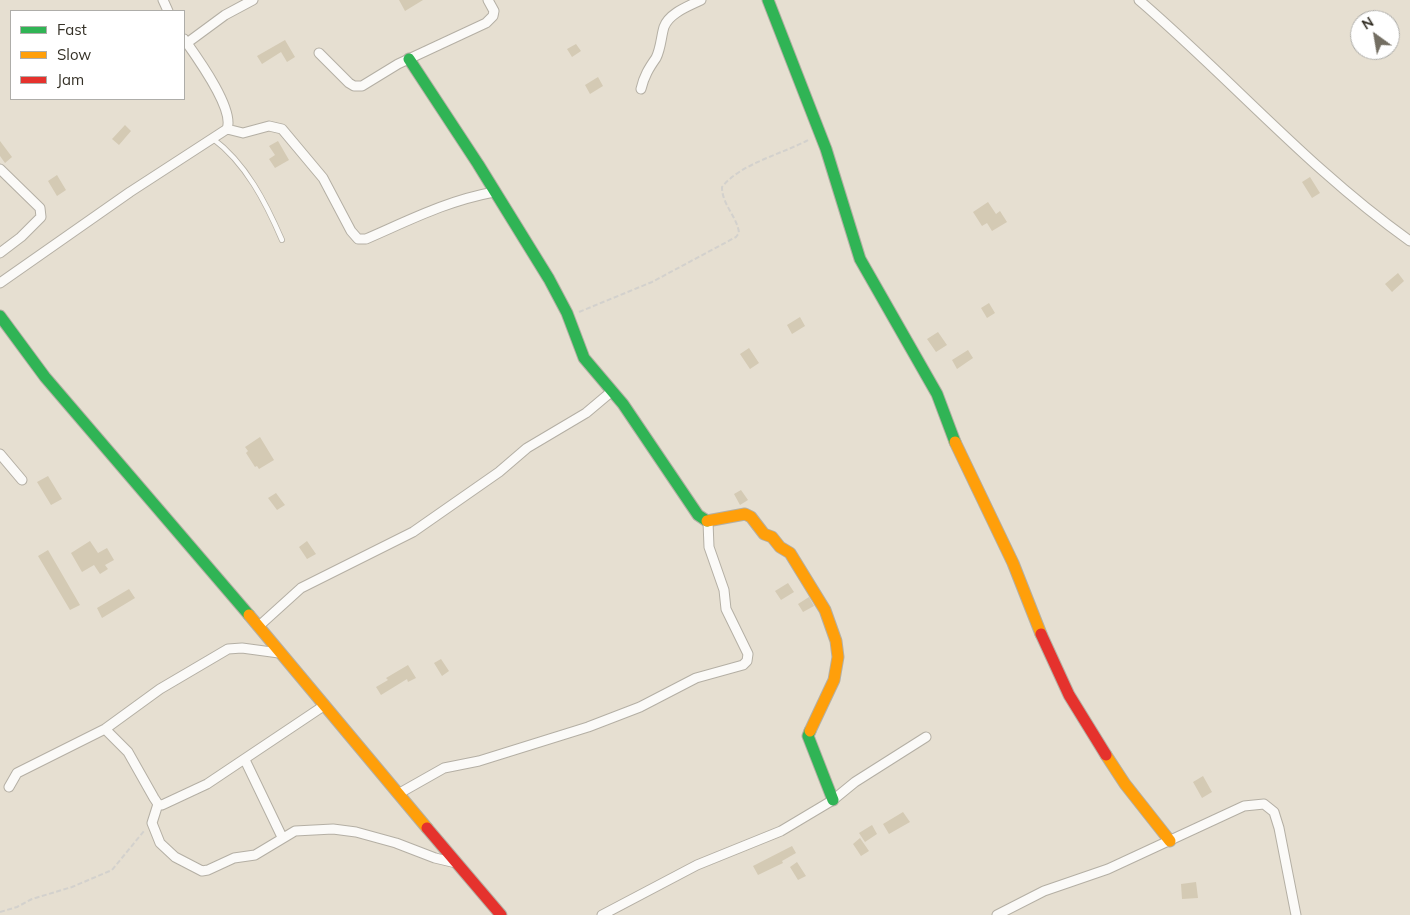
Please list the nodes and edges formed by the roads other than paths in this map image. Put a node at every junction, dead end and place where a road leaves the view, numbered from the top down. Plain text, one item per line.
1 (253, 0) edge
2 (488, 0) edge
3 (701, 0) edge
4 (768, 0) edge
5 (1139, 0) edge
6 (185, 41) edge
7 (319, 53) dead end
8 (409, 59) junction
9 (641, 89) dead end
10 (227, 128) junction
11 (212, 138) junction
12 (0, 169) edge
13 (494, 192) junction
14 (282, 240) dead end
15 (1410, 241) edge
16 (0, 253) edge
17 (0, 283) edge
18 (0, 316) edge
19 (612, 392) junction
20 (0, 454) edge
21 (22, 480) dead end
22 (708, 522) junction
23 (259, 626) junction
24 (279, 653) junction
25 (325, 705) junction
26 (105, 729) junction
27 (926, 736) dead end
28 (245, 760) junction
29 (8, 786) dead end
30 (398, 794) junction
31 (833, 800) junction
32 (158, 804) junction
33 (282, 837) junction
34 (1170, 841) junction
35 (459, 863) junction
36 (501, 915) edge
37 (602, 915) edge
38 (997, 915) edge
39 (1296, 915) edge

1 - 6 street
2 - 8 street
3 - 9 street
4 - 34 street
5 - 15 street
6 - 10 street
7 - 8 street
8 - 13 street
10 - 11 street
10 - 13 street
11 - 14 lane
11 - 17 street
12 - 16 street
13 - 19 street
18 - 23 street
19 - 22 street
19 - 23 street
20 - 21 street
22 - 30 street
22 - 31 street
23 - 24 street
24 - 25 street
24 - 26 street
25 - 28 street
25 - 30 street
26 - 29 street
26 - 32 street
27 - 31 street
28 - 32 street
28 - 33 street
30 - 35 street
31 - 37 street
32 - 33 street
33 - 35 street
34 - 38 street
34 - 39 street
35 - 36 street

